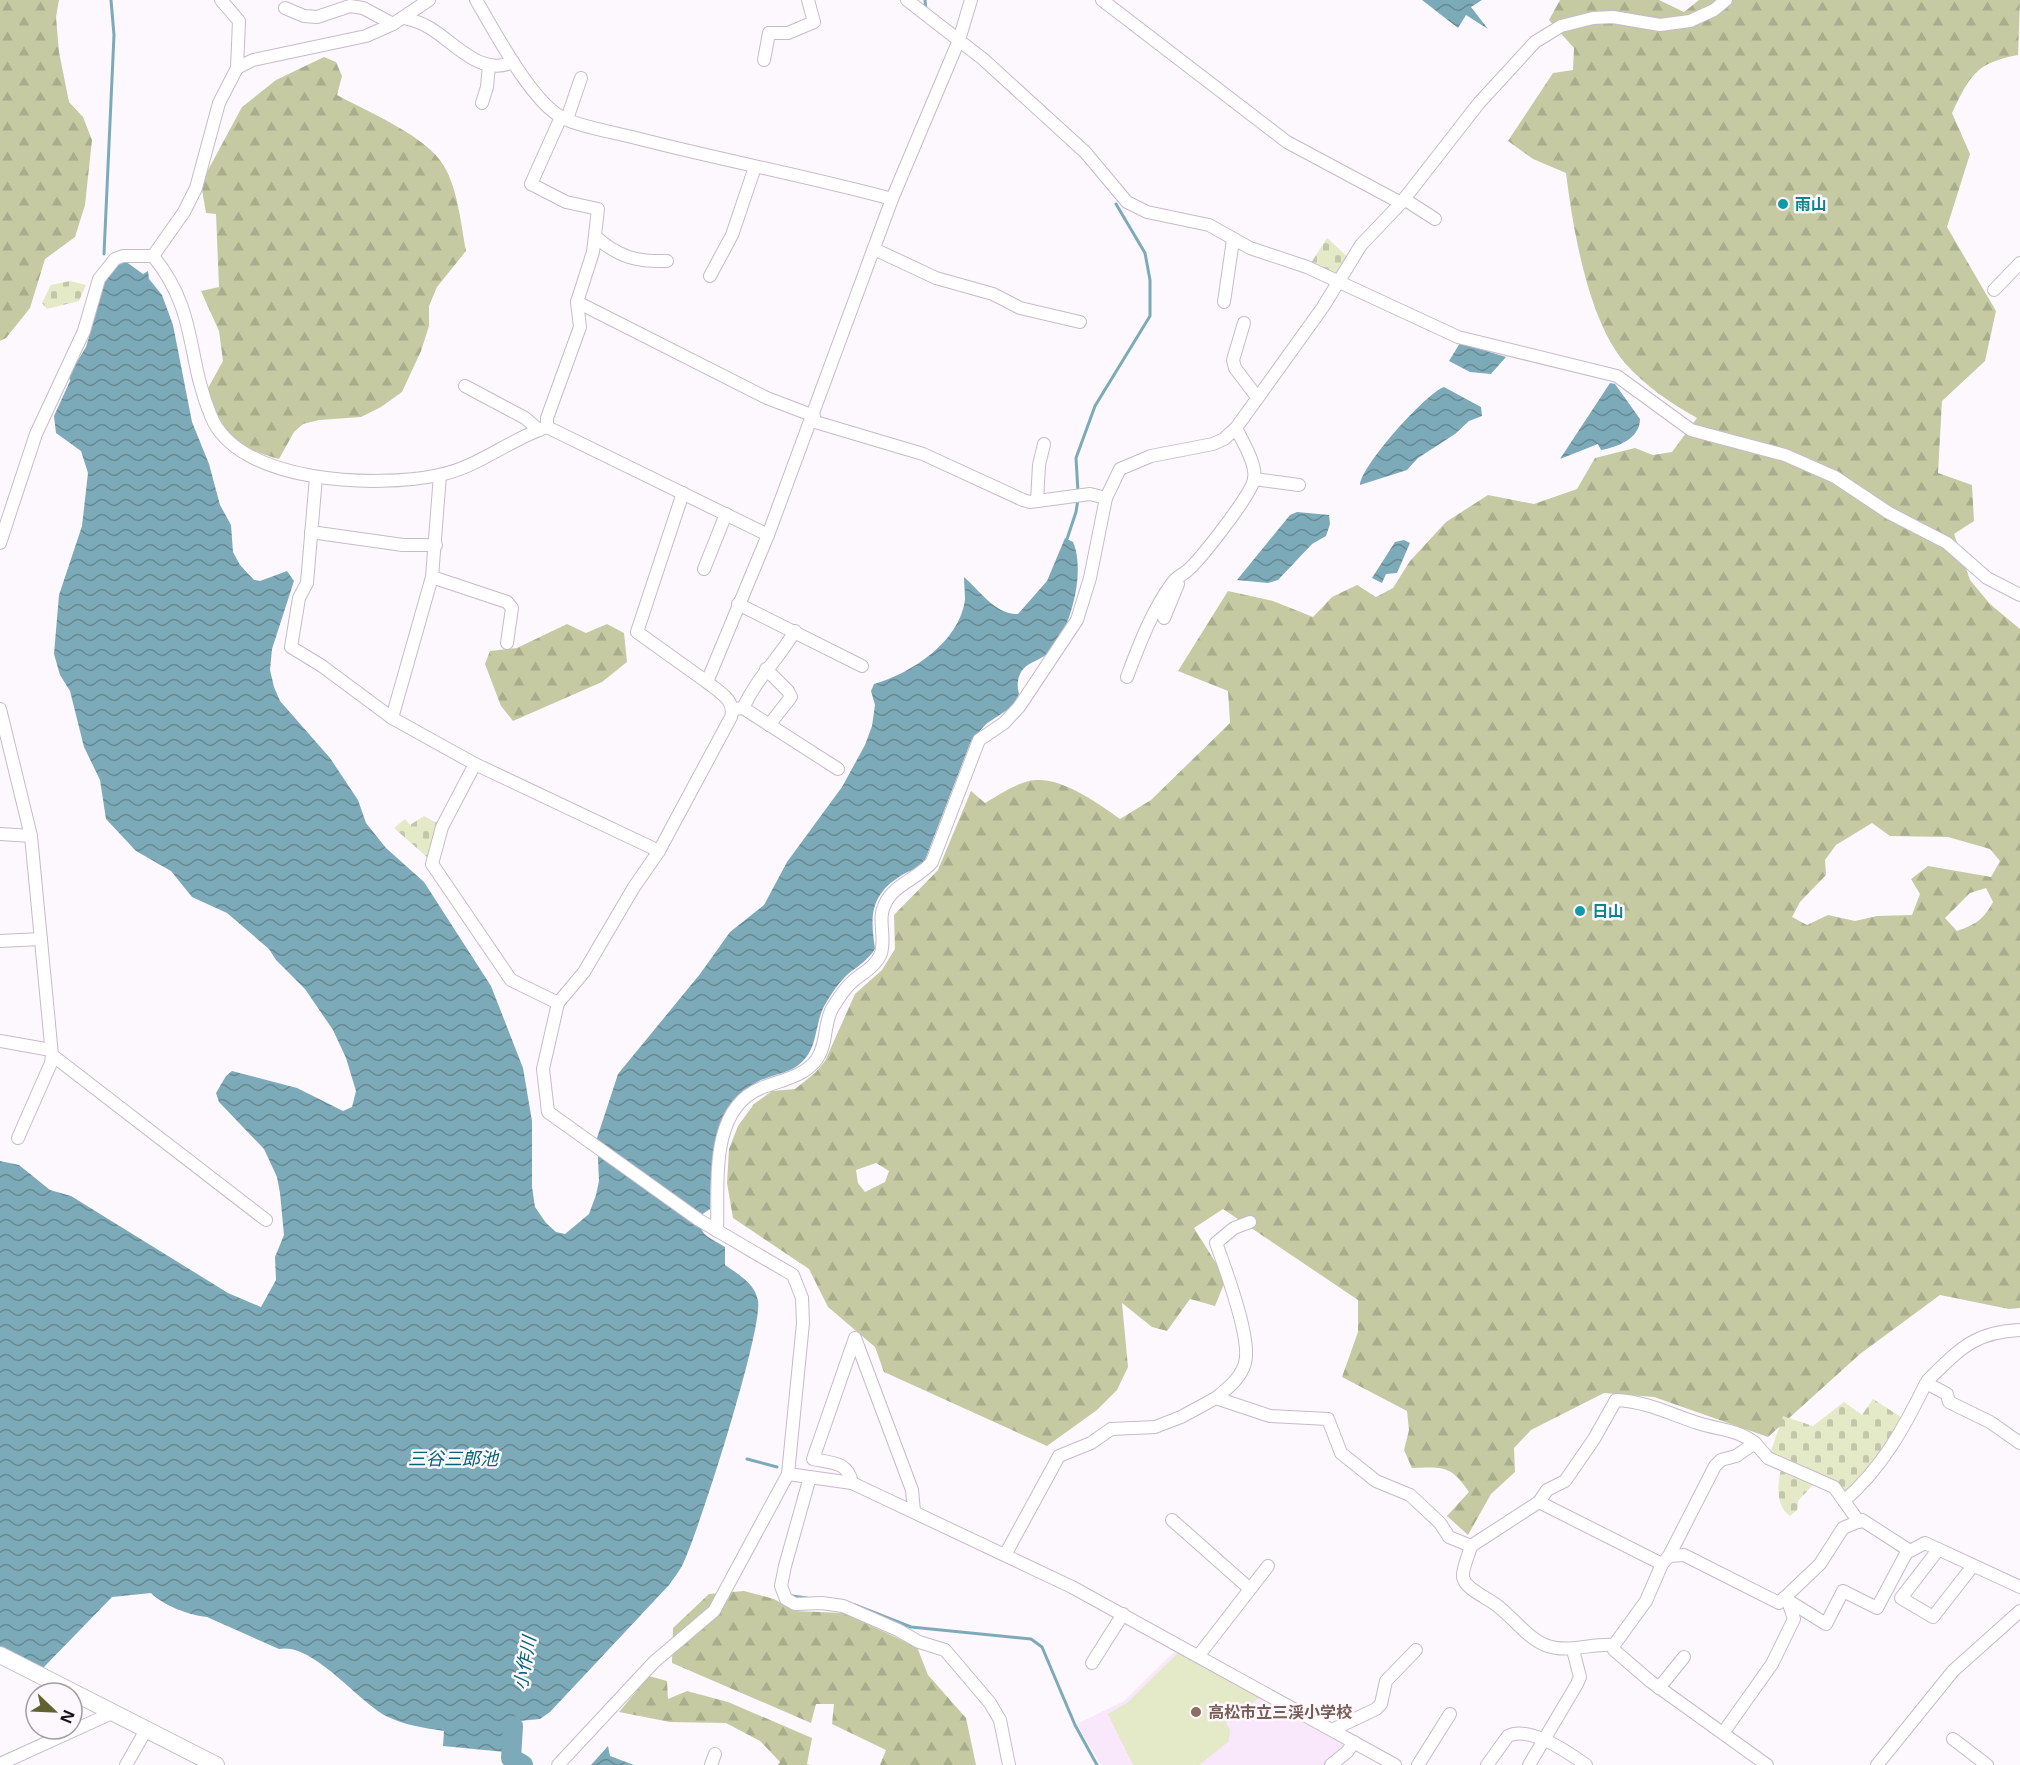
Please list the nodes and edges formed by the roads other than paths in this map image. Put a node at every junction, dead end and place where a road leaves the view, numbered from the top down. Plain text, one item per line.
1 (221, 0) edge
2 (429, 0) edge
3 (476, 0) edge
4 (808, 0) edge
5 (907, 0) edge
6 (971, 0) edge
7 (1102, 0) edge
8 (1726, 0) edge
9 (285, 8) dead end
10 (398, 21) junction
11 (959, 40) junction
12 (764, 60) dead end
13 (513, 62) junction
14 (489, 65) junction
15 (237, 68) junction
16 (581, 78) dead end
17 (482, 104) dead end
18 (564, 118) junction
19 (755, 167) junction
20 (892, 200) junction
21 (1403, 201) junction
22 (1435, 219) dead end
23 (596, 237) junction
24 (1233, 240) junction
25 (874, 249) junction
26 (153, 256) junction
27 (667, 261) dead end
28 (2020, 263) edge
29 (710, 276) dead end
30 (1339, 282) junction
31 (1994, 290) dead end
32 (577, 302) junction
33 (1224, 302) dead end
34 (1080, 322) dead end
35 (1244, 323) dead end
36 (465, 386) dead end
37 (1257, 397) junction
38 (813, 419) junction
39 (543, 428) junction
40 (1236, 428) junction
41 (1044, 444) dead end
42 (440, 475) junction
43 (316, 477) junction
44 (1254, 479) junction
45 (1299, 485) dead end
46 (683, 493) junction
47 (1106, 498) junction
48 (1037, 501) junction
49 (726, 514) junction
50 (311, 532) junction
51 (768, 536) junction
52 (0, 543) edge
53 (436, 545) junction
54 (704, 569) dead end
55 (1187, 571) junction
56 (432, 577) junction
57 (2020, 595) edge
58 (738, 604) junction
59 (1164, 618) dead end
60 (795, 631) junction
61 (507, 643) dead end
62 (861, 666) dead end
63 (766, 669) junction
64 (1127, 677) dead end
65 (707, 682) junction
66 (738, 708) junction
67 (0, 709) edge
68 (392, 718) junction
69 (770, 725) junction
70 (475, 764) junction
71 (838, 769) dead end
72 (0, 834) edge
73 (31, 836) junction
74 (659, 851) junction
75 (40, 939) junction
76 (0, 941) edge
77 (558, 1003) junction
78 (0, 1041) edge
79 (51, 1053) junction
80 (18, 1138) dead end
81 (266, 1220) dead end
82 (1250, 1222) dead end
83 (717, 1231) junction
84 (2020, 1330) edge
85 (1928, 1380) dead end
86 (1216, 1398) junction
87 (1755, 1443) junction
88 (2020, 1443) edge
89 (788, 1474) junction
90 (810, 1477) junction
91 (852, 1484) junction
92 (1844, 1501) junction
93 (1539, 1502) junction
94 (914, 1511) junction
95 (1172, 1520) dead end
96 (1859, 1522) junction
97 (1471, 1546) junction
98 (1908, 1550) junction
99 (1938, 1550) junction
100 (1005, 1555) junction
101 (1666, 1560) junction
102 (1268, 1566) dead end
103 (1972, 1567) junction
104 (2020, 1587) edge
105 (1250, 1588) junction
106 (1786, 1599) junction
107 (2020, 1611) edge
108 (1123, 1614) junction
109 (1614, 1645) junction
110 (1416, 1650) dead end
111 (1573, 1650) junction
112 (0, 1655) edge
113 (1199, 1655) junction
114 (1684, 1657) dead end
115 (1092, 1663) dead end
116 (1659, 1688) junction
117 (112, 1713) junction
118 (1450, 1714) dead end
119 (146, 1730) junction
120 (1332, 1730) junction
121 (1723, 1733) junction
122 (1953, 1739) dead end
123 (1542, 1740) junction
124 (1354, 1742) junction
125 (1378, 1761) edge
126 (0, 1764) edge
127 (126, 1765) edge
128 (216, 1765) edge
129 (558, 1765) edge
130 (1009, 1765) edge
131 (1331, 1765) edge
132 (1395, 1765) edge
133 (1418, 1765) edge
134 (1487, 1765) edge
135 (1529, 1765) edge
136 (1586, 1765) edge
137 (1767, 1765) edge
138 (1877, 1765) edge
139 (1987, 1765) edge

1 - 15 street
2 - 10 street
3 - 13 street
4 - 12 street
5 - 11 street
6 - 11 street
7 - 21 street
8 - 21 street
9 - 10 street
10 - 14 street
10 - 15 street
11 - 20 street
11 - 24 street
13 - 14 street
13 - 18 street
14 - 17 street
15 - 26 street
16 - 18 street
18 - 19 street
18 - 23 street
19 - 20 street
19 - 29 street
20 - 25 street
21 - 22 street
21 - 30 street
23 - 27 street
23 - 32 street
24 - 30 street
24 - 33 street
25 - 34 street
25 - 38 street
26 - 43 street
26 - 52 street
28 - 31 street
30 - 37 street
30 - 57 street
32 - 38 street
32 - 39 street
35 - 37 street
36 - 39 street
37 - 40 street
38 - 48 street
38 - 51 street
39 - 42 street
39 - 46 street
40 - 44 street
40 - 47 street
41 - 48 street
42 - 43 street
42 - 53 street
43 - 50 street
44 - 45 street
44 - 55 street
46 - 49 street
46 - 65 street
47 - 48 street
47 - 83 street
49 - 51 street
49 - 54 street
50 - 53 street
50 - 68 street
51 - 58 street
53 - 56 street
55 - 59 street
55 - 64 street
56 - 61 street
56 - 68 street
58 - 60 street
58 - 65 street
60 - 62 street
60 - 63 street
63 - 66 street
63 - 69 street
65 - 66 street
66 - 69 street
66 - 74 street
67 - 73 street
68 - 70 street
69 - 71 street
70 - 74 street
70 - 77 street
72 - 73 street
73 - 75 street
74 - 77 street
75 - 76 street
75 - 79 street
77 - 83 street
78 - 79 street
79 - 80 street
79 - 81 street
82 - 86 street
83 - 89 street
84 - 85 street
86 - 97 street
86 - 100 street
87 - 92 street
87 - 93 street
87 - 101 street
88 - 92 street
89 - 90 street
89 - 129 street
90 - 91 street
90 - 130 street
91 - 94 street
91 - 94 street
92 - 96 street
93 - 97 street
93 - 101 street
94 - 100 street
95 - 105 street
96 - 98 street
96 - 106 street
97 - 111 street
98 - 99 street
98 - 106 street
99 - 103 street
99 - 103 street
100 - 108 street
101 - 106 street
101 - 109 street
102 - 105 street
103 - 104 street
105 - 113 street
106 - 121 street
107 - 138 street
108 - 113 street
108 - 115 street
109 - 111 street
109 - 116 street
110 - 120 street
111 - 123 street
112 - 117 main road
113 - 120 street
114 - 116 street
116 - 121 street
117 - 119 main road
117 - 126 street
118 - 133 street
119 - 127 street
119 - 128 main road
120 - 124 street
121 - 137 street
122 - 139 street
123 - 134 street
123 - 135 street
123 - 136 street
124 - 125 street
124 - 131 street
125 - 132 street

